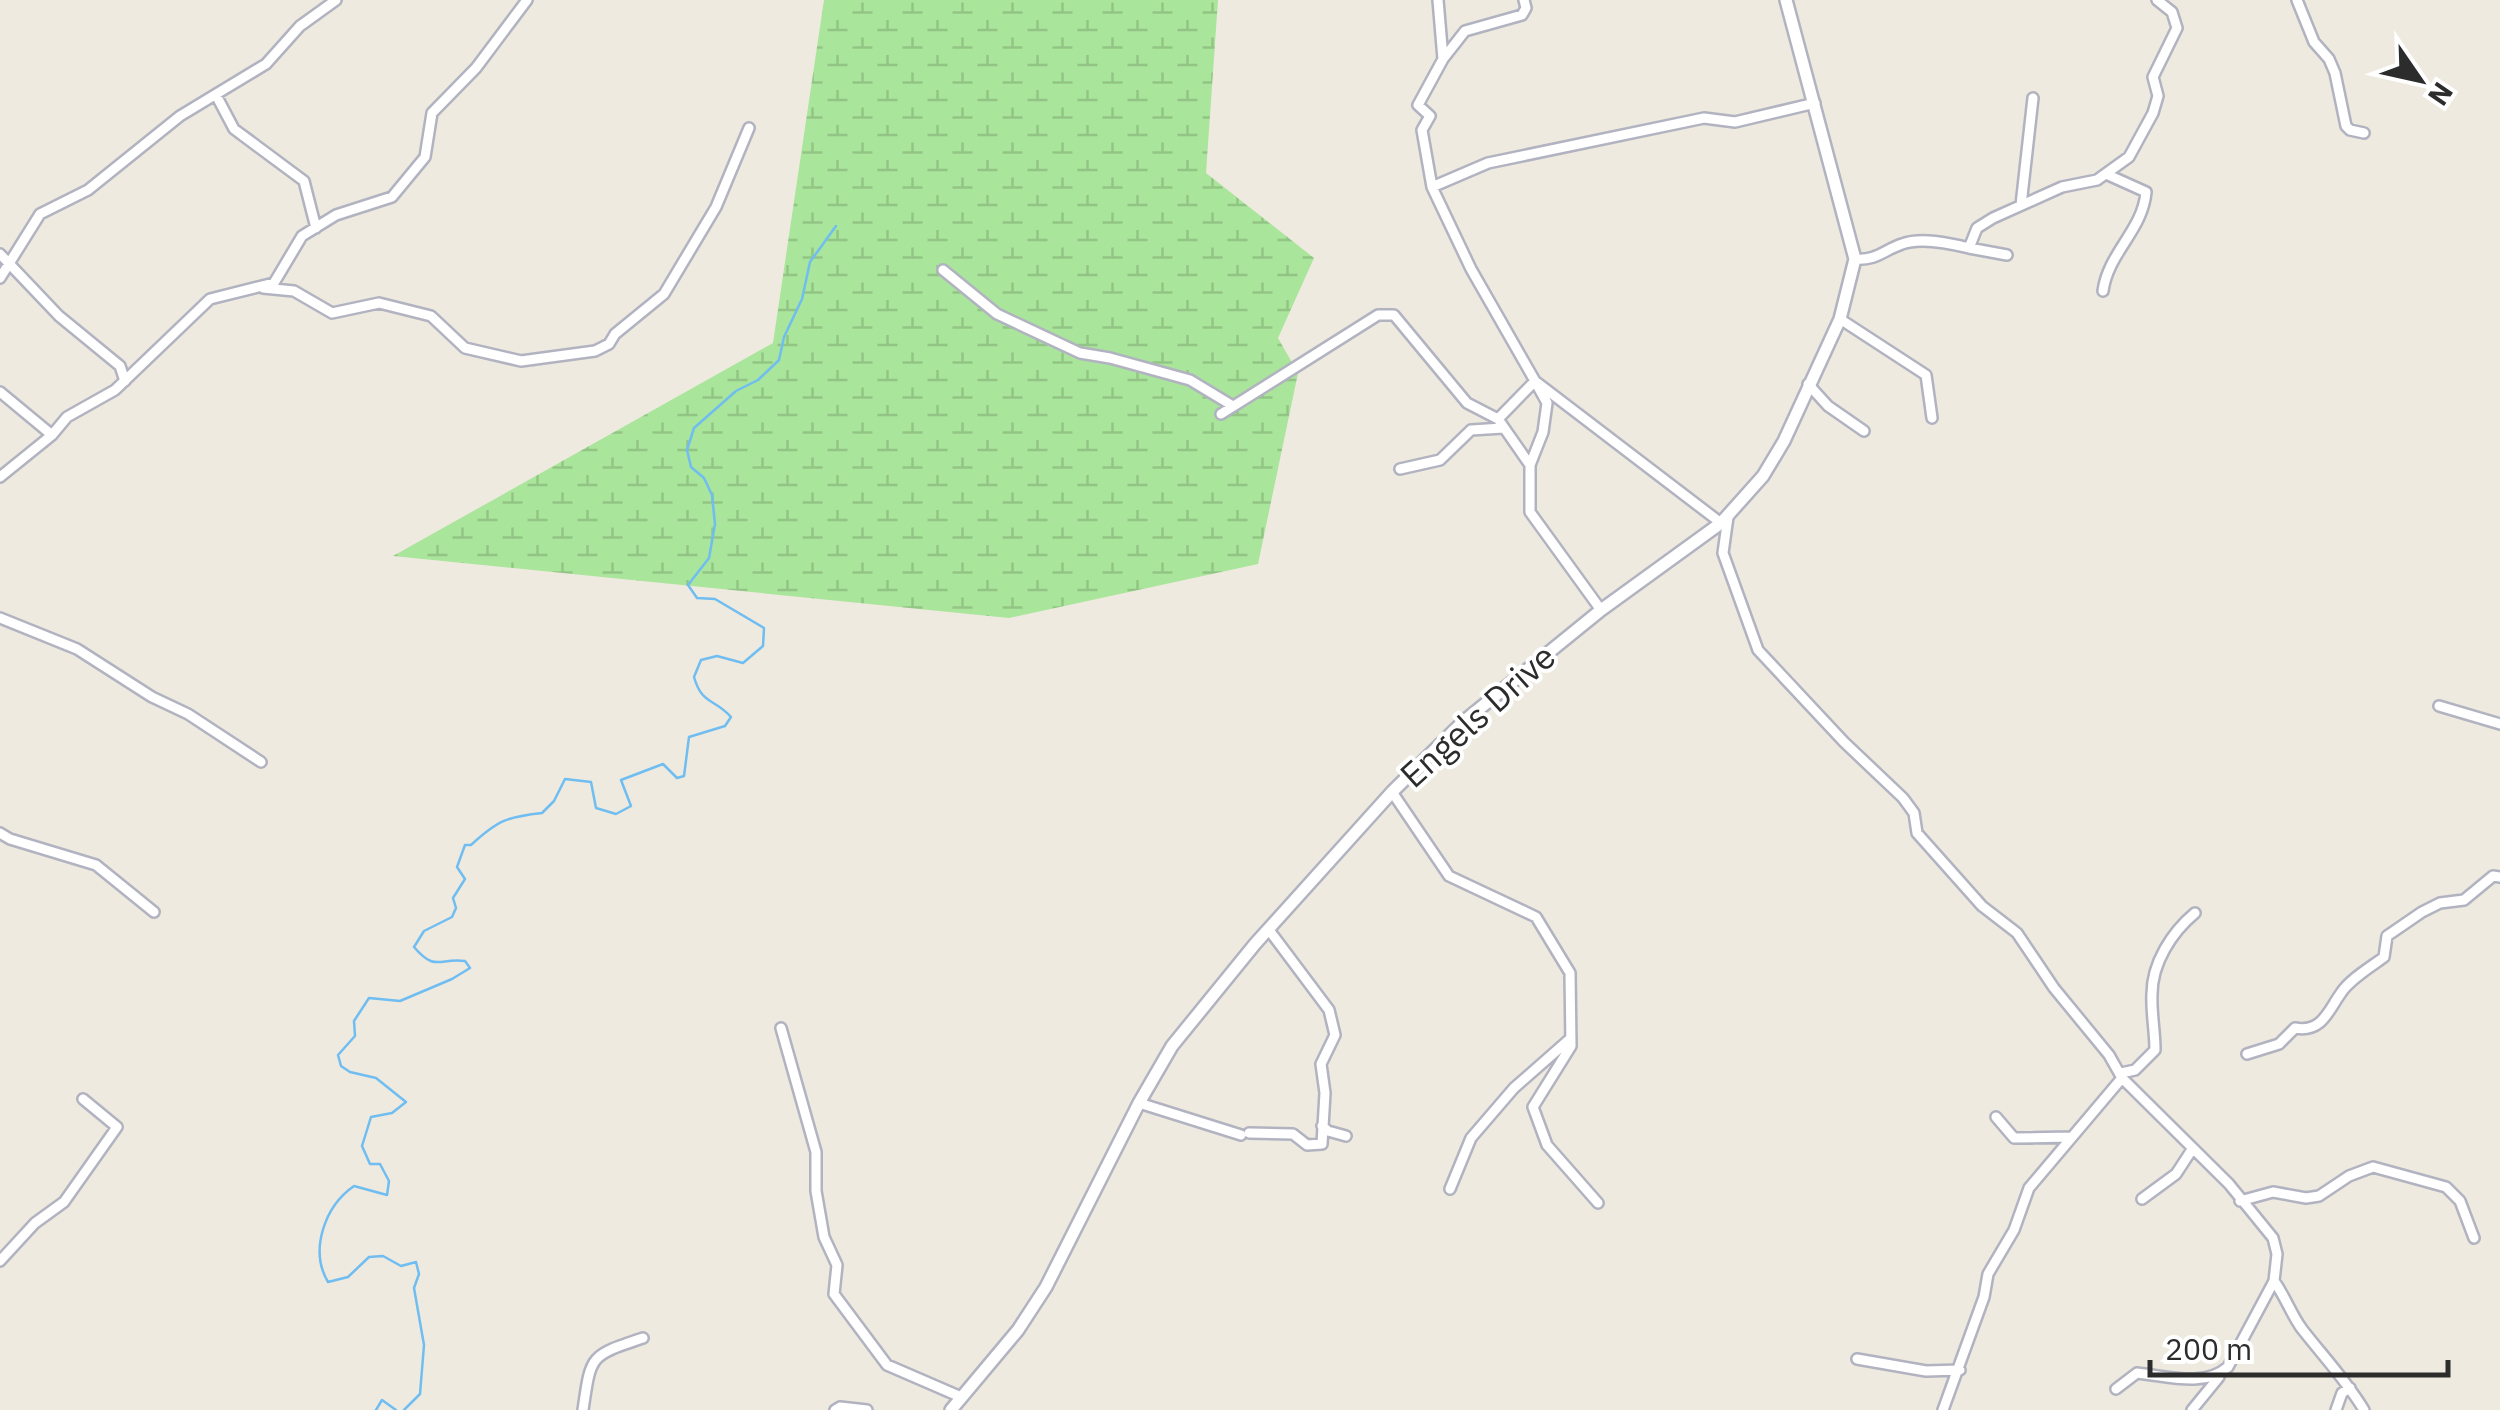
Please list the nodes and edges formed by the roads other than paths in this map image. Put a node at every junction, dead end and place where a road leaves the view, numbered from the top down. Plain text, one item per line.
1 (336, 0) edge
2 (527, 0) edge
3 (1438, 0) edge
4 (1524, 0) edge
5 (1786, 0) edge
6 (2157, 0) edge
7 (2297, 0) edge
8 (1443, 59) junction
9 (216, 95) junction
10 (2032, 98) dead end
11 (1815, 103) junction
12 (749, 128) dead end
13 (2364, 134) dead end
14 (2106, 174) junction
15 (1432, 188) junction
16 (2021, 205) junction
17 (316, 228) junction
18 (1968, 248) junction
19 (0, 254) edge
20 (2007, 254) dead end
21 (1855, 259) junction
22 (10, 264) junction
23 (944, 270) dead end
24 (0, 278) edge
25 (259, 287) junction
26 (2102, 291) dead end
27 (1840, 318) junction
28 (124, 381) junction
29 (1535, 381) junction
30 (1808, 384) junction
31 (0, 392) edge
32 (1233, 406) junction
33 (1221, 414) dead end
34 (1932, 418) dead end
35 (1500, 423) junction
36 (1864, 431) dead end
37 (52, 434) junction
38 (1530, 465) junction
39 (1400, 469) dead end
40 (0, 476) edge
41 (1724, 520) junction
42 (1601, 610) junction
43 (0, 618) edge
44 (2439, 706) dead end
45 (2500, 724) edge
46 (262, 762) dead end
47 (1392, 792) junction
48 (0, 833) edge
49 (2500, 877) edge
50 (154, 912) dead end
51 (2195, 914) dead end
52 (1268, 930) junction
53 (780, 1028) dead end
54 (1571, 1038) junction
55 (2247, 1054) dead end
56 (2121, 1076) junction
57 (82, 1100) dead end
58 (1138, 1103) junction
59 (1996, 1117) dead end
60 (1322, 1126) junction
61 (1346, 1136) dead end
62 (2072, 1137) junction
63 (2193, 1148) junction
64 (1450, 1189) dead end
65 (2142, 1199) dead end
66 (2240, 1200) junction
67 (1598, 1202) dead end
68 (2474, 1238) dead end
69 (0, 1262) edge
70 (2274, 1281) junction
71 (644, 1338) dead end
72 (1857, 1358) dead end
73 (2228, 1368) junction
74 (1960, 1370) junction
75 (2116, 1388) dead end
76 (2350, 1388) junction
77 (961, 1397) junction
78 (583, 1410) edge
79 (835, 1410) edge
80 (867, 1410) edge
81 (951, 1410) edge
82 (1944, 1410) edge
83 (2192, 1410) edge
84 (2336, 1410) edge
85 (2364, 1410) edge

1 - 9 street
2 - 17 street
3 - 8 street
4 - 8 street
5 - 11 street, Engels Drive
6 - 14 street
7 - 13 street
8 - 15 street
9 - 17 street
9 - 22 street
10 - 16 street
11 - 15 street
11 - 21 street, Engels Drive
12 - 25 street
14 - 16 street
14 - 26 street
15 - 29 street
16 - 18 street
17 - 25 street
18 - 20 street
18 - 21 street
19 - 22 street
21 - 27 street, Engels Drive
22 - 24 street
22 - 28 street
23 - 32 street
25 - 28 street
27 - 30 street, Engels Drive
27 - 34 street
28 - 37 street
29 - 35 street
29 - 38 street
29 - 41 street
30 - 36 street
30 - 41 street, Engels Drive
31 - 37 street
32 - 33 street
32 - 35 street
35 - 38 street
35 - 39 street
37 - 40 street
38 - 42 street
41 - 42 street, Engels Drive
41 - 56 street
42 - 47 street, Engels Drive
43 - 46 street
44 - 45 street
47 - 52 street, Engels Drive
47 - 54 street
48 - 50 street
49 - 55 street
51 - 56 street
52 - 58 street, Engels Drive
52 - 60 street
53 - 77 street
54 - 64 street
54 - 67 street
56 - 62 street
56 - 63 street
57 - 69 street
58 - 60 street
58 - 77 street, Engels Drive
59 - 62 street
60 - 61 street
62 - 74 street
63 - 65 street
63 - 66 street
66 - 68 street
66 - 70 street
70 - 73 street
70 - 76 street
71 - 78 street
72 - 74 street
73 - 75 street
73 - 83 street
74 - 82 street
76 - 84 street
76 - 85 street
77 - 81 street, Engels Drive
79 - 80 street

